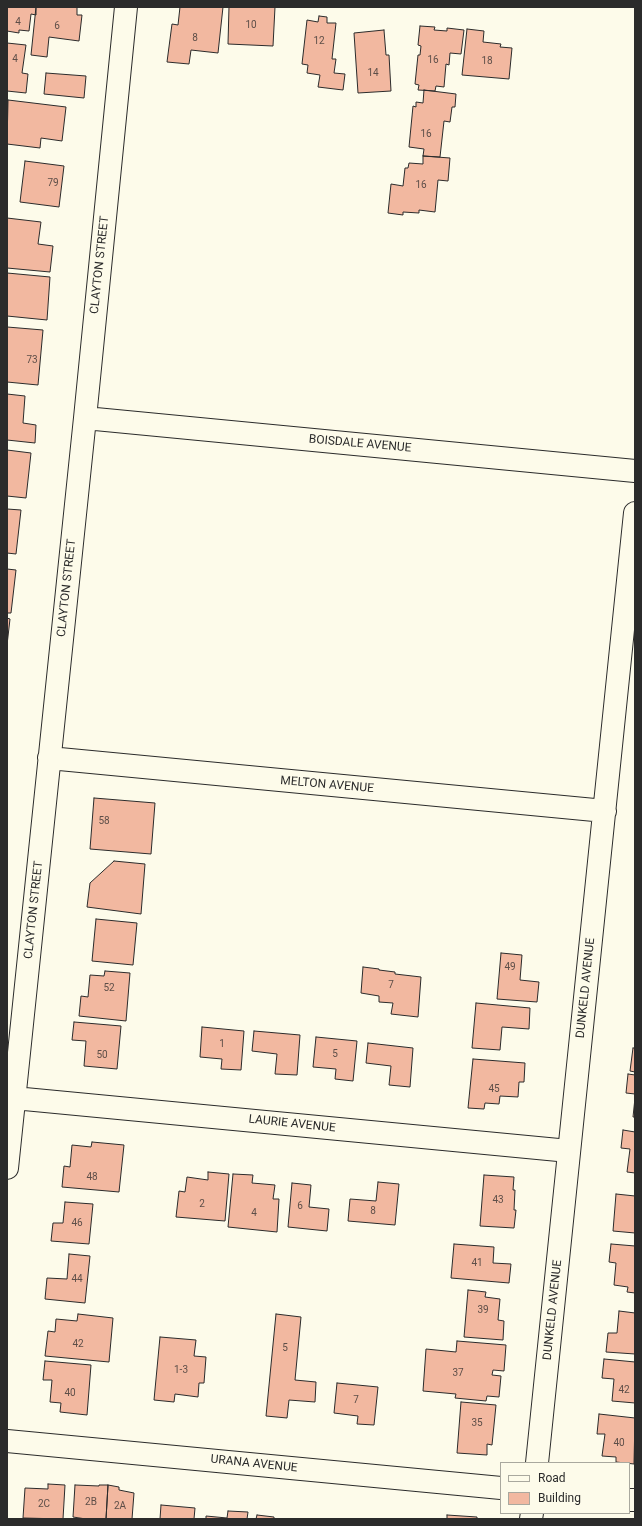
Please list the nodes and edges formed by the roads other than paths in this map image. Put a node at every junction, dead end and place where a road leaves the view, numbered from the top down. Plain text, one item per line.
1 (126, 7) edge
2 (85, 418) junction
3 (635, 471) edge
4 (635, 512) edge
5 (49, 758) junction
6 (605, 811) junction
7 (14, 1098) junction
8 (569, 1151) junction
9 (7, 1168) edge
10 (7, 1441) edge
11 (537, 1462) edge
12 (500, 1488) edge

1 - 2 street, CLAYTON STREET
2 - 3 street, BOISDALE AVENUE
2 - 5 street, CLAYTON STREET
4 - 6 street, DUNKELD AVENUE
5 - 6 street, MELTON AVENUE
5 - 7 street, CLAYTON STREET
6 - 8 street, DUNKELD AVENUE
7 - 8 street, LAURIE AVENUE
7 - 9 street, CLAYTON STREET
8 - 11 street, DUNKELD AVENUE
10 - 12 street, URANA AVENUE

